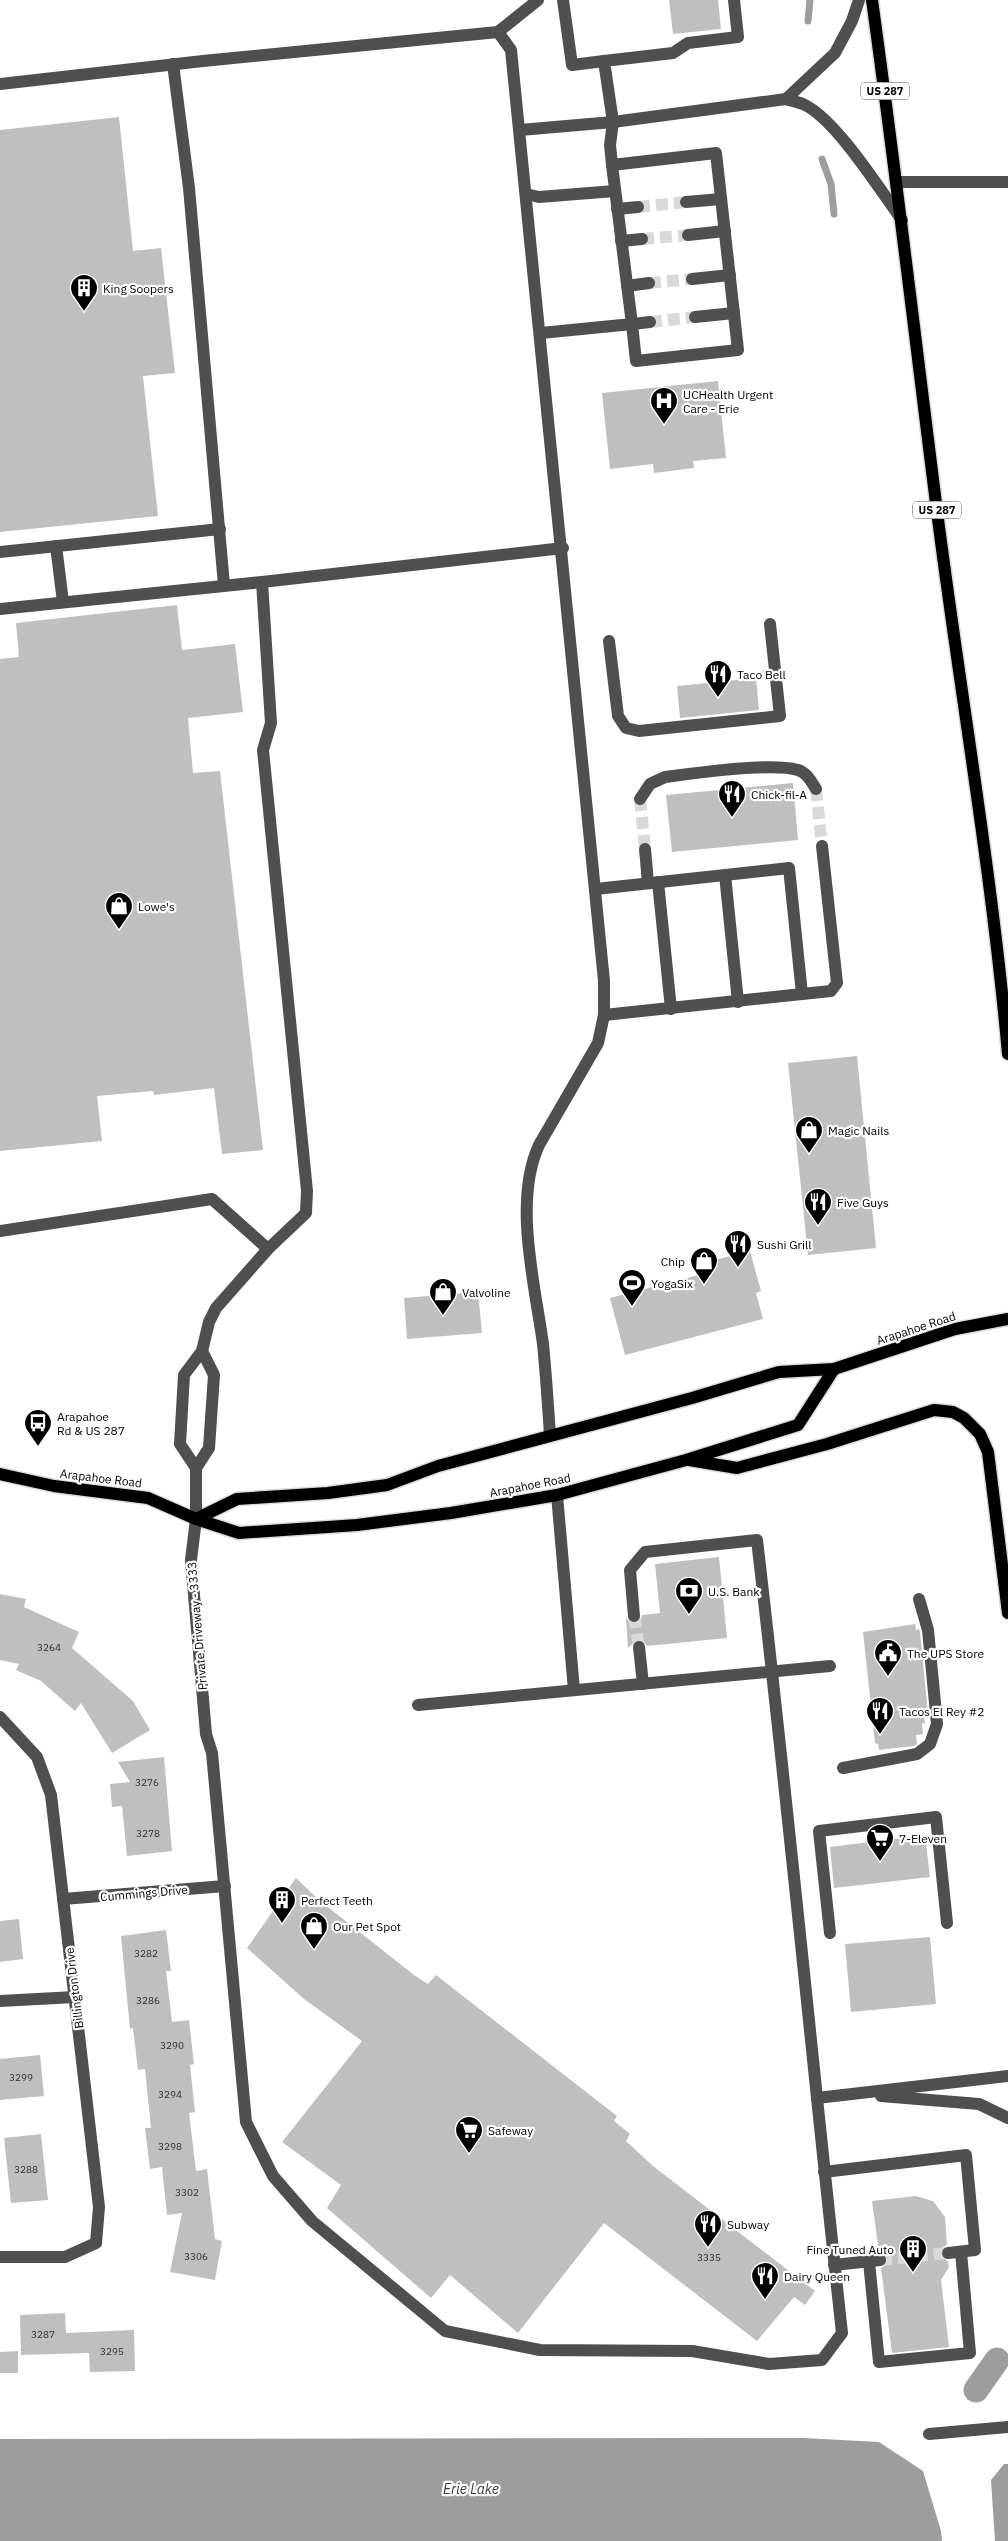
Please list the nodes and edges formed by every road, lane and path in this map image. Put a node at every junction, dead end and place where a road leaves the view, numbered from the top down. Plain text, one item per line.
1 (538, 0) edge
2 (563, 0) edge
3 (734, 0) edge
4 (859, 0) edge
5 (872, 0) edge
6 (498, 32) junction
7 (604, 61) junction
8 (173, 64) junction
9 (0, 84) edge
10 (786, 98) junction
11 (613, 122) junction
12 (520, 130) junction
13 (612, 165) junction
14 (898, 182) junction
15 (1008, 182) edge
16 (615, 190) junction
17 (526, 194) junction
18 (721, 199) junction
19 (686, 202) tunnel mouth
20 (638, 207) tunnel mouth
21 (617, 209) junction
22 (902, 220) junction
23 (725, 231) junction
24 (688, 235) tunnel mouth
25 (642, 239) tunnel mouth
26 (621, 241) junction
27 (730, 274) junction
28 (692, 278) tunnel mouth
29 (648, 284) tunnel mouth
30 (627, 286) junction
31 (734, 313) junction
32 (695, 317) tunnel mouth
33 (650, 322) tunnel mouth
34 (632, 324) junction
35 (541, 333) junction
36 (220, 528) junction
37 (56, 546) junction
38 (562, 548) junction
39 (0, 552) edge
40 (262, 582) junction
41 (224, 585) junction
42 (63, 602) junction
43 (0, 608) edge
44 (770, 624) dead end
45 (609, 641) dead end
46 (816, 789) tunnel mouth
47 (640, 799) dead end
48 (822, 846) tunnel mouth
49 (645, 849) tunnel mouth
50 (725, 875) junction
51 (653, 882) junction
52 (596, 888) junction
53 (802, 994) junction
54 (1003, 994) junction
55 (738, 1002) junction
56 (1008, 1008) edge
57 (671, 1009) junction
58 (604, 1015) junction
59 (1008, 1054) edge
60 (0, 1230) edge
61 (268, 1248) junction
62 (1008, 1319) edge
63 (202, 1351) junction
64 (834, 1369) junction
65 (550, 1435) junction
66 (686, 1460) junction
67 (196, 1468) junction
68 (0, 1474) edge
69 (557, 1495) junction
70 (196, 1519) junction
71 (919, 1599) dead end
72 (1008, 1613) edge
73 (634, 1616) tunnel mouth
74 (639, 1647) tunnel mouth
75 (830, 1666) dead end
76 (772, 1672) junction
77 (642, 1684) junction
78 (574, 1690) junction
79 (418, 1705) dead end
80 (0, 1717) edge
81 (843, 1768) dead end
82 (225, 1886) junction
83 (64, 1900) junction
84 (947, 1923) dead end
85 (830, 1933) dead end
86 (75, 1997) junction
87 (0, 2001) edge
88 (1008, 2076) edge
89 (857, 2093) junction
90 (817, 2098) junction
91 (1008, 2118) edge
92 (824, 2172) junction
93 (961, 2252) junction
94 (948, 2253) tunnel mouth
95 (0, 2257) edge
96 (834, 2265) junction
97 (1008, 2427) edge
98 (929, 2434) dead end

1 - 6 street
2 - 7 street
3 - 7 street
4 - 10 street
5 - 14 main road, US 287
6 - 8 street
6 - 12 street
7 - 11 street
8 - 9 street
8 - 36 street
10 - 11 street
10 - 22 street
11 - 12 street
11 - 13 street
12 - 17 street
13 - 16 street
13 - 18 street
14 - 15 street
14 - 22 main road, US 287
16 - 17 street
16 - 21 street
17 - 35 street
18 - 19 street
18 - 23 street
20 - 21 street
21 - 26 street
22 - 54 main road, US 287
23 - 24 street
23 - 27 street
25 - 26 street
26 - 30 street
27 - 28 street
27 - 31 street
29 - 30 street
30 - 34 street
31 - 32 street
31 - 34 street
33 - 34 street
34 - 35 street
35 - 38 street
36 - 37 street
36 - 41 street
37 - 39 street
37 - 42 street
38 - 40 street
38 - 52 street
40 - 41 street
40 - 61 street
41 - 42 street
42 - 43 street
44 - 45 street
46 - 47 street
48 - 53 street
49 - 51 street
50 - 51 street
50 - 53 street
50 - 55 street
51 - 52 street
51 - 57 street
52 - 58 street
53 - 55 street
54 - 56 main road
54 - 59 main road, US 287
55 - 57 street
57 - 58 street
58 - 65 street
60 - 61 street
61 - 63 street
62 - 64 main road, Arapahoe Road
63 - 67 street
63 - 67 street
64 - 65 main road, Arapahoe Road
64 - 66 main road, Arapahoe Road
65 - 70 main road, Arapahoe Road
66 - 69 main road, Arapahoe Road
66 - 72 main road
67 - 70 street, Private Driveway - 3333
68 - 70 main road, Arapahoe Road
69 - 70 main road, Arapahoe Road
69 - 78 street
70 - 82 street, Private Driveway - 3333
71 - 81 street
73 - 76 street, Private Driveway - 3333
74 - 77 street
75 - 76 street
76 - 77 street
76 - 90 street, Private Driveway - 3333
77 - 78 street
78 - 79 street
80 - 83 street, Billington Drive
82 - 83 street, Cummings Drive
82 - 96 street, Private Driveway - 3333
83 - 86 street, Billington Drive
84 - 85 street
86 - 87 street
86 - 95 street, Billington Drive
88 - 89 street
89 - 90 street
89 - 91 street
90 - 92 street, Private Driveway - 3333
92 - 93 street
92 - 96 street, Private Driveway - 3333
93 - 94 street
93 - 96 street
97 - 98 street

